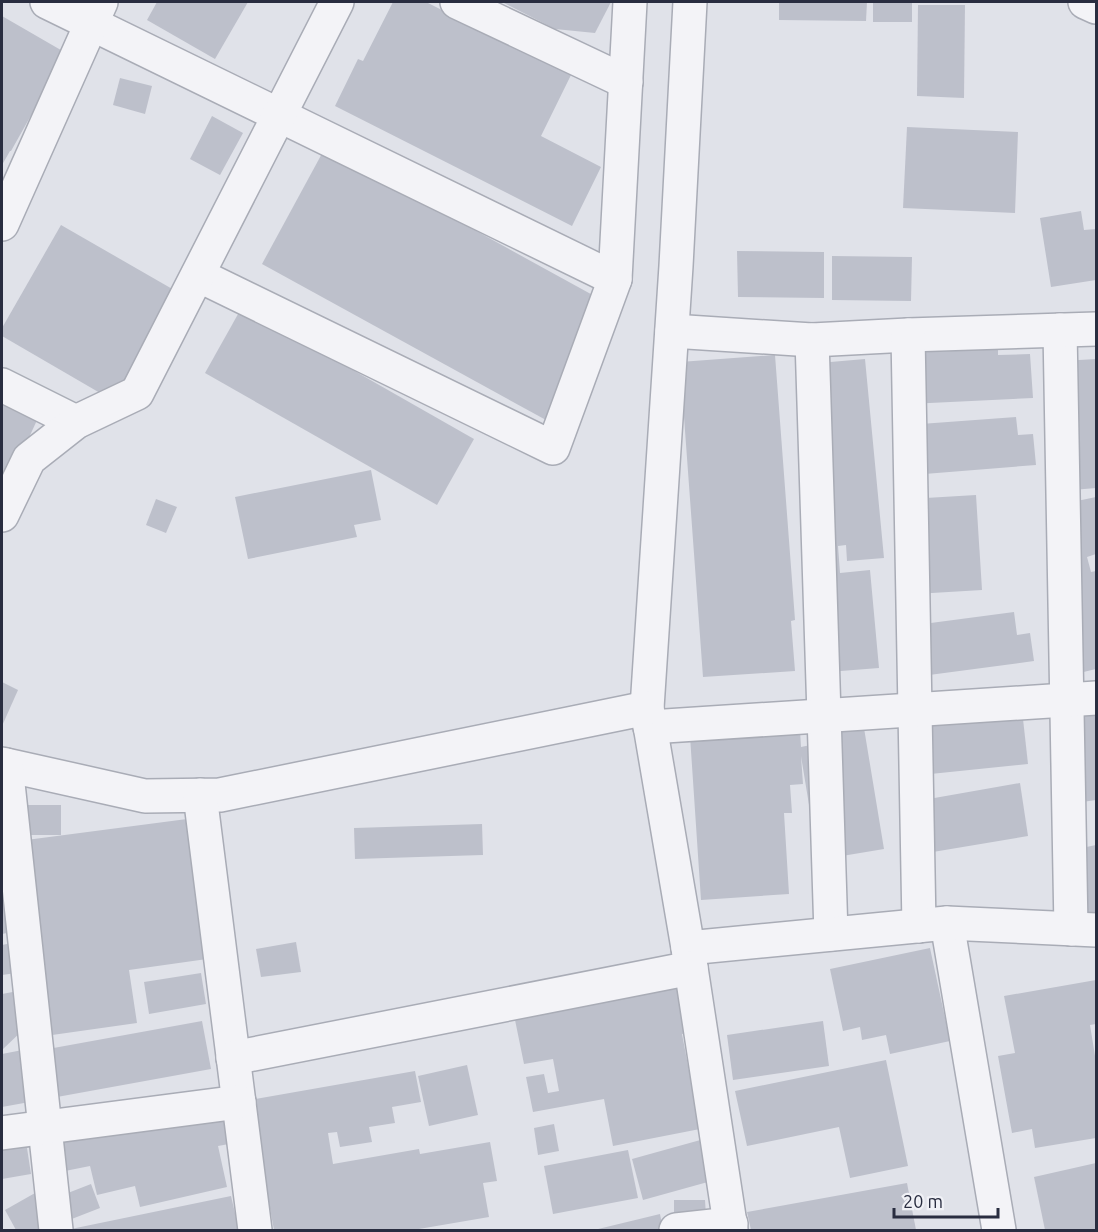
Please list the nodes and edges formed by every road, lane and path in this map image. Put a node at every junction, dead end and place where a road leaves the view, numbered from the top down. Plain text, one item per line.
1 (47, 2) edge
2 (337, 2) edge
3 (457, 2) edge
4 (630, 2) edge
5 (690, 2) edge
6 (1085, 2) edge
7 (1096, 7) edge
8 (96, 12) edge
9 (626, 82) junction
10 (280, 115) junction
11 (2, 224) edge
12 (198, 275) junction
13 (615, 279) junction
14 (1096, 329) edge
15 (1060, 330) junction
16 (672, 331) junction
17 (908, 335) junction
18 (812, 340) junction
19 (2, 385) edge
20 (76, 422) junction
21 (2, 515) edge
22 (1082, 699) edge
23 (915, 710) junction
24 (824, 716) junction
25 (649, 717) junction
26 (4, 765) edge
27 (200, 795) junction
28 (933, 925) junction
29 (1084, 930) edge
30 (831, 934) junction
31 (689, 958) junction
32 (233, 1058) junction
33 (239, 1102) junction
34 (45, 1127) junction
35 (2, 1133) edge
36 (731, 1227) edge
37 (56, 1230) edge
38 (255, 1230) edge
39 (676, 1230) edge
40 (999, 1230) edge

1 - 8 street
2 - 10 street
3 - 9 street
4 - 9 street
5 - 16 street
6 - 7 street
8 - 10 street
8 - 11 street
9 - 13 street
10 - 12 street
10 - 13 street
12 - 13 street
12 - 20 street
14 - 15 street
15 - 17 street
15 - 22 street
16 - 18 street
16 - 25 street
17 - 18 street
17 - 23 street
18 - 24 street
19 - 20 street
20 - 21 street
22 - 23 street
22 - 29 street
23 - 24 street
23 - 28 street
24 - 25 street
24 - 30 street
25 - 27 street
25 - 31 street
26 - 27 street
26 - 34 street
27 - 32 street
28 - 29 street
28 - 30 street
28 - 40 street
30 - 31 street
31 - 32 street
31 - 36 street
32 - 33 street
33 - 34 street
33 - 38 street
34 - 35 street
34 - 37 street
36 - 39 street

